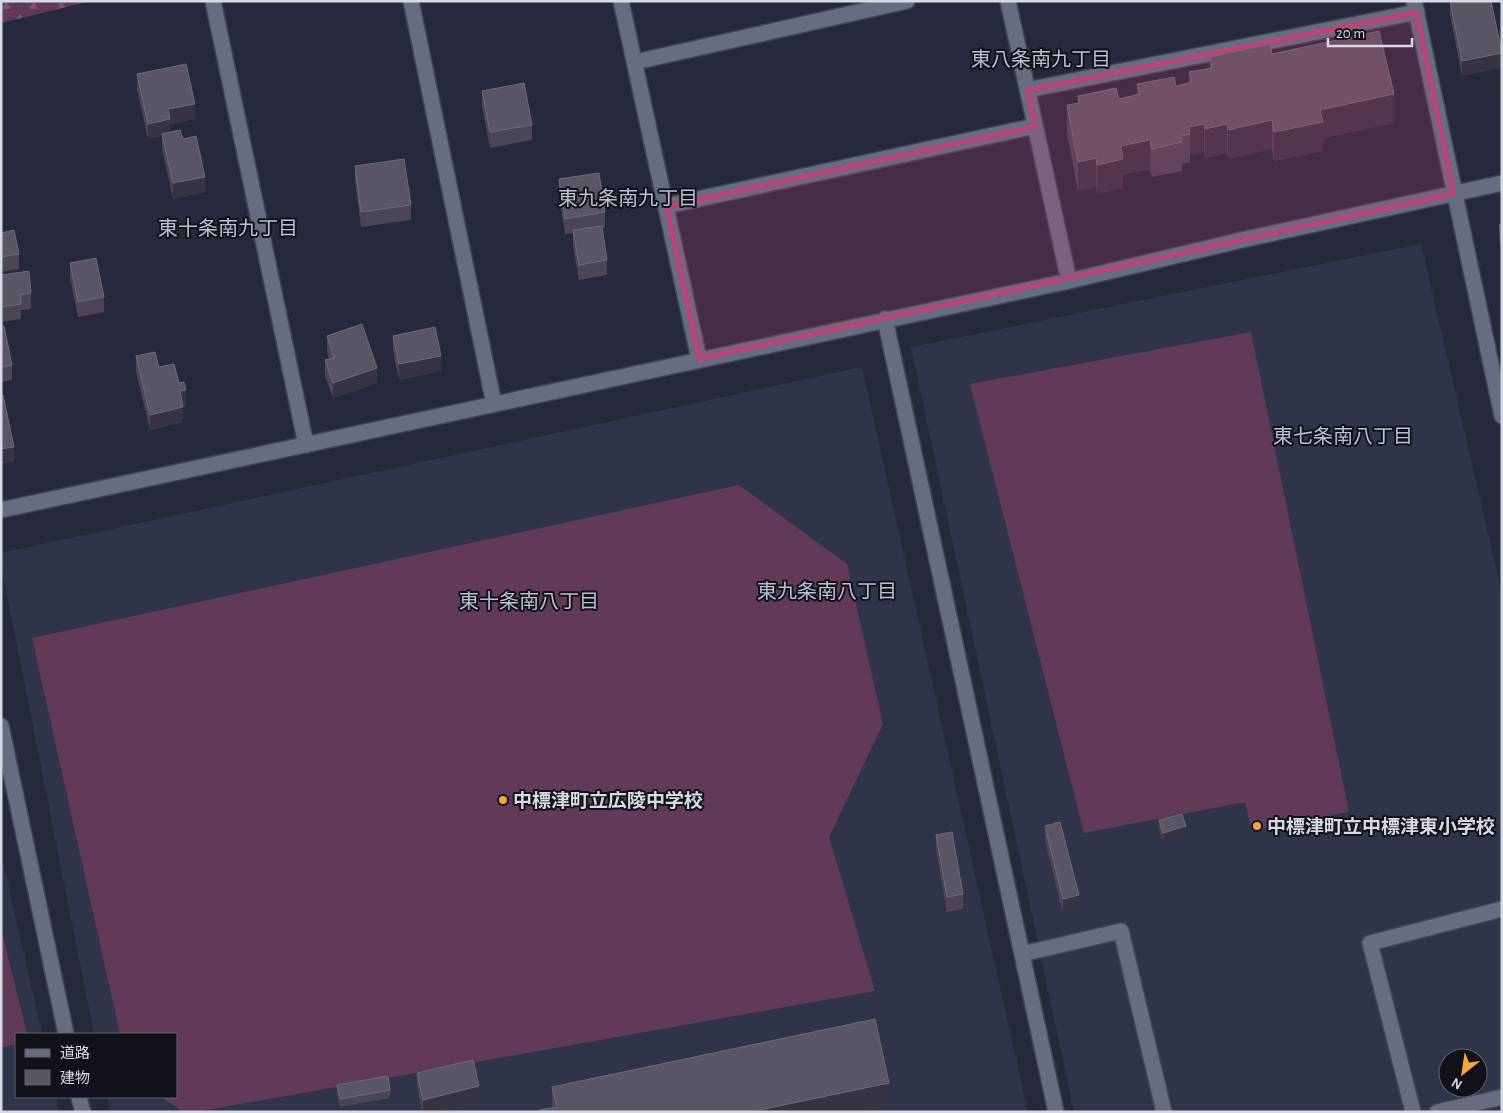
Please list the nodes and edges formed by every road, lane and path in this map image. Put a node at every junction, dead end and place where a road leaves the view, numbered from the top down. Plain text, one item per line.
1 (213, 1) edge
2 (411, 1) edge
3 (621, 1) edge
4 (906, 1) edge
5 (1008, 1) edge
6 (1415, 7) edge
7 (635, 62) junction
8 (1027, 90) junction
9 (1035, 126) junction
10 (1502, 184) edge
11 (1454, 194) junction
12 (666, 206) junction
13 (1069, 281) junction
14 (884, 319) junction
15 (700, 359) junction
16 (494, 404) junction
17 (1502, 416) edge
18 (306, 445) junction
19 (1, 510) edge
20 (1, 726) edge
21 (4, 753) edge
22 (1502, 909) edge
23 (1022, 954) junction
24 (66, 1033) edge
25 (1502, 1097) edge
26 (79, 1098) edge
27 (82, 1112) edge
28 (1056, 1112) edge
29 (1164, 1112) edge
30 (1413, 1112) edge
31 (1437, 1112) edge

1 - 18 street
2 - 16 street
3 - 7 street
4 - 7 street
5 - 8 street
6 - 8 street
6 - 11 street
7 - 12 street
8 - 9 street
9 - 12 street
9 - 13 street
10 - 11 street
11 - 13 street
11 - 17 street
12 - 15 street
13 - 14 street
14 - 15 street
14 - 23 street
15 - 16 street
16 - 18 street
18 - 19 street
20 - 21 street
21 - 24 street
22 - 30 street
23 - 28 street
23 - 29 street
25 - 31 street
26 - 27 street

